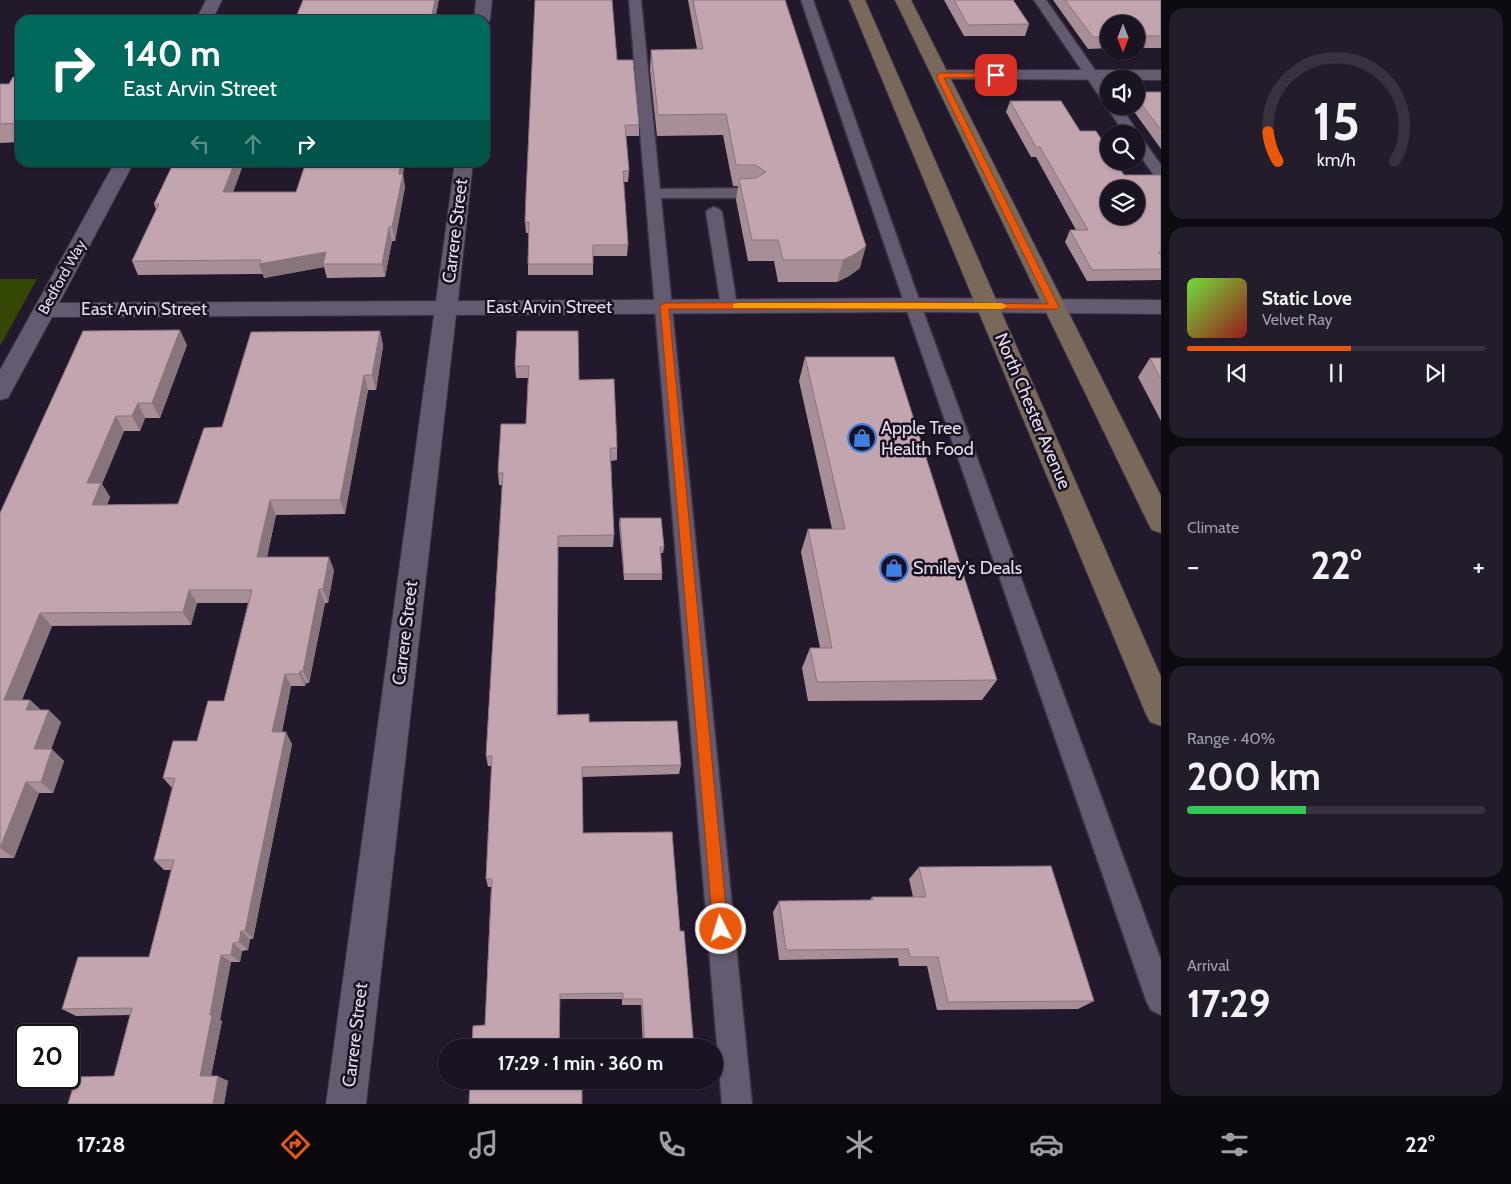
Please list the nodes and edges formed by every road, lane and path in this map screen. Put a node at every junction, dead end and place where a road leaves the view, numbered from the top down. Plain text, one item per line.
1 (214, 0) edge
2 (484, 0) edge
3 (635, 0) edge
4 (808, 0) edge
5 (857, 0) edge
6 (902, 0) edge
7 (1040, 0) edge
8 (206, 15) edge
9 (482, 15) edge
10 (1091, 75) junction
11 (1161, 75) edge
12 (940, 76) junction
13 (1100, 88) edge
14 (1145, 153) edge
15 (122, 167) edge
16 (463, 167) edge
17 (1161, 175) edge
18 (752, 193) edge
19 (654, 194) junction
20 (714, 212) dead end
21 (913, 305) junction
22 (664, 306) junction
23 (729, 306) junction
24 (988, 306) junction
25 (1054, 307) junction
26 (1161, 307) edge
27 (446, 308) junction
28 (44, 310) junction
29 (0, 392) edge
30 (1161, 523) edge
31 (1161, 712) edge
32 (1161, 1000) edge
33 (346, 1104) edge
34 (737, 1104) edge

1 - 8 street
2 - 9 street
3 - 19 lane
4 - 21 lane
5 - 24 main road, North Chester Avenue
6 - 12 main road
7 - 10 lane
10 - 11 street
10 - 12 street
10 - 13 lane
12 - 25 main road
14 - 17 lane
15 - 28 street, Bedford Way
16 - 27 street, Carrere Street
18 - 19 lane
19 - 22 lane
20 - 23 lane
21 - 23 street, East Arvin Street
21 - 24 street, East Arvin Street
21 - 32 lane
22 - 23 street, East Arvin Street
22 - 27 street, East Arvin Street
22 - 34 lane
24 - 25 street, East Arvin Street
24 - 31 main road, North Chester Avenue
25 - 26 street, East Arvin Street
25 - 30 main road
27 - 28 street, East Arvin Street
27 - 33 street, Carrere Street
28 - 29 street, Bedford Way

